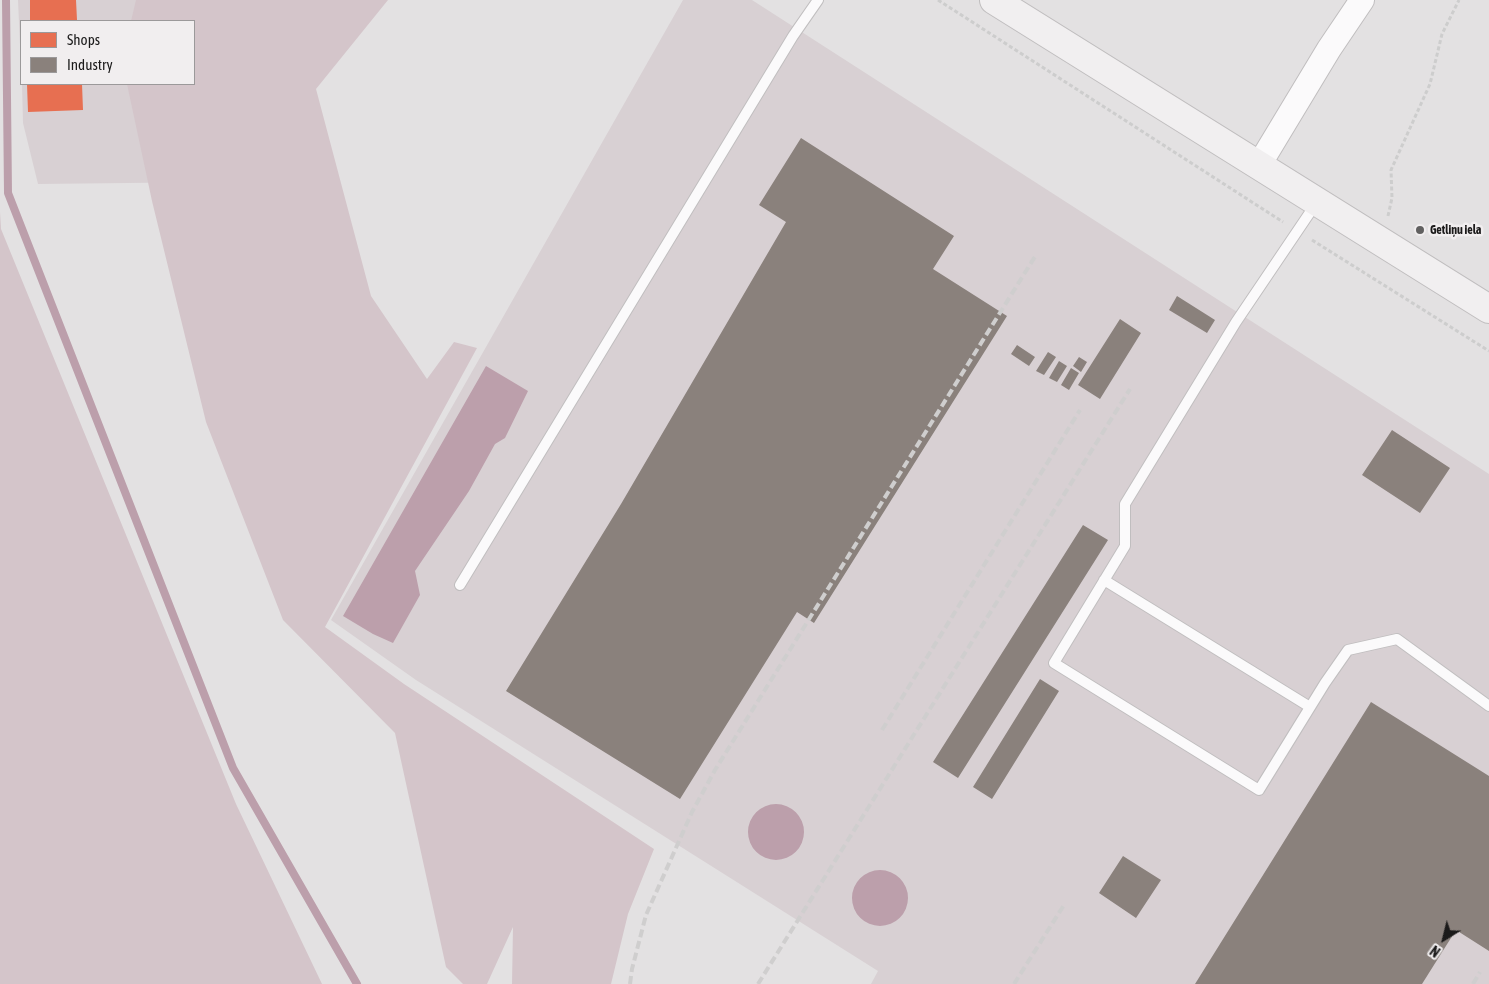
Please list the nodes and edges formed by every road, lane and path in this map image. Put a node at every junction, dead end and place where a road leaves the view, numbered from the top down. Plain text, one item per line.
1 (818, 0) edge
2 (938, 0) edge
3 (994, 0) edge
4 (1362, 0) edge
5 (1459, 0) edge
6 (1259, 165) junction
7 (1317, 201) junction
8 (1387, 217) dead end
9 (1296, 231) junction
10 (1489, 309) edge
11 (1489, 351) edge
12 (1104, 580) junction
13 (460, 585) dead end
14 (1489, 706) edge
15 (1310, 707) junction

1 - 13 lane
2 - 9 path
3 - 6 main road
4 - 6 street
5 - 8 path
6 - 7 main road
7 - 9 lane
7 - 10 main road
9 - 11 path
9 - 12 lane
12 - 15 lane
12 - 15 lane
14 - 15 lane

